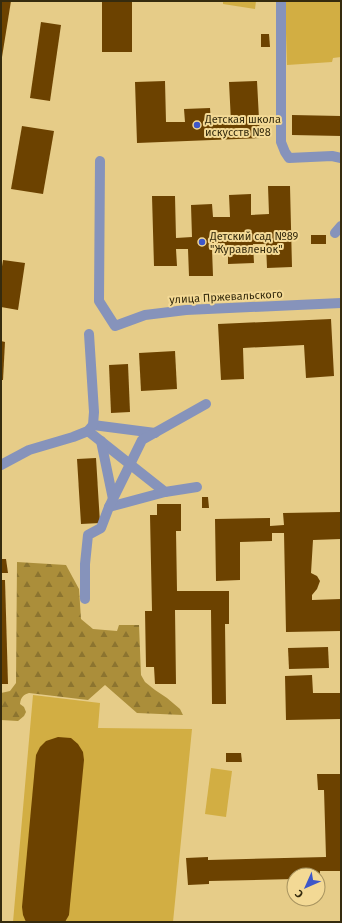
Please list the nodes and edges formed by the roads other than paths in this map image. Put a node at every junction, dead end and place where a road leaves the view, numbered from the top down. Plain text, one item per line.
1 (281, 1) edge
2 (341, 158) edge
3 (100, 161) dead end
4 (341, 303) edge
5 (89, 334) dead end
6 (206, 404) dead end
7 (91, 428) junction
8 (155, 433) junction
9 (100, 441) junction
10 (1, 464) edge
11 (130, 464) junction
12 (197, 488) dead end
13 (165, 492) junction
14 (111, 503) junction
15 (85, 599) dead end

1 - 2 street
3 - 4 street, улица Пржевальского
5 - 7 street
6 - 8 street
7 - 8 street
7 - 9 street
7 - 10 street
8 - 11 street
9 - 11 street
9 - 14 street
11 - 13 street
11 - 14 street
12 - 13 street
13 - 14 street
14 - 15 street

